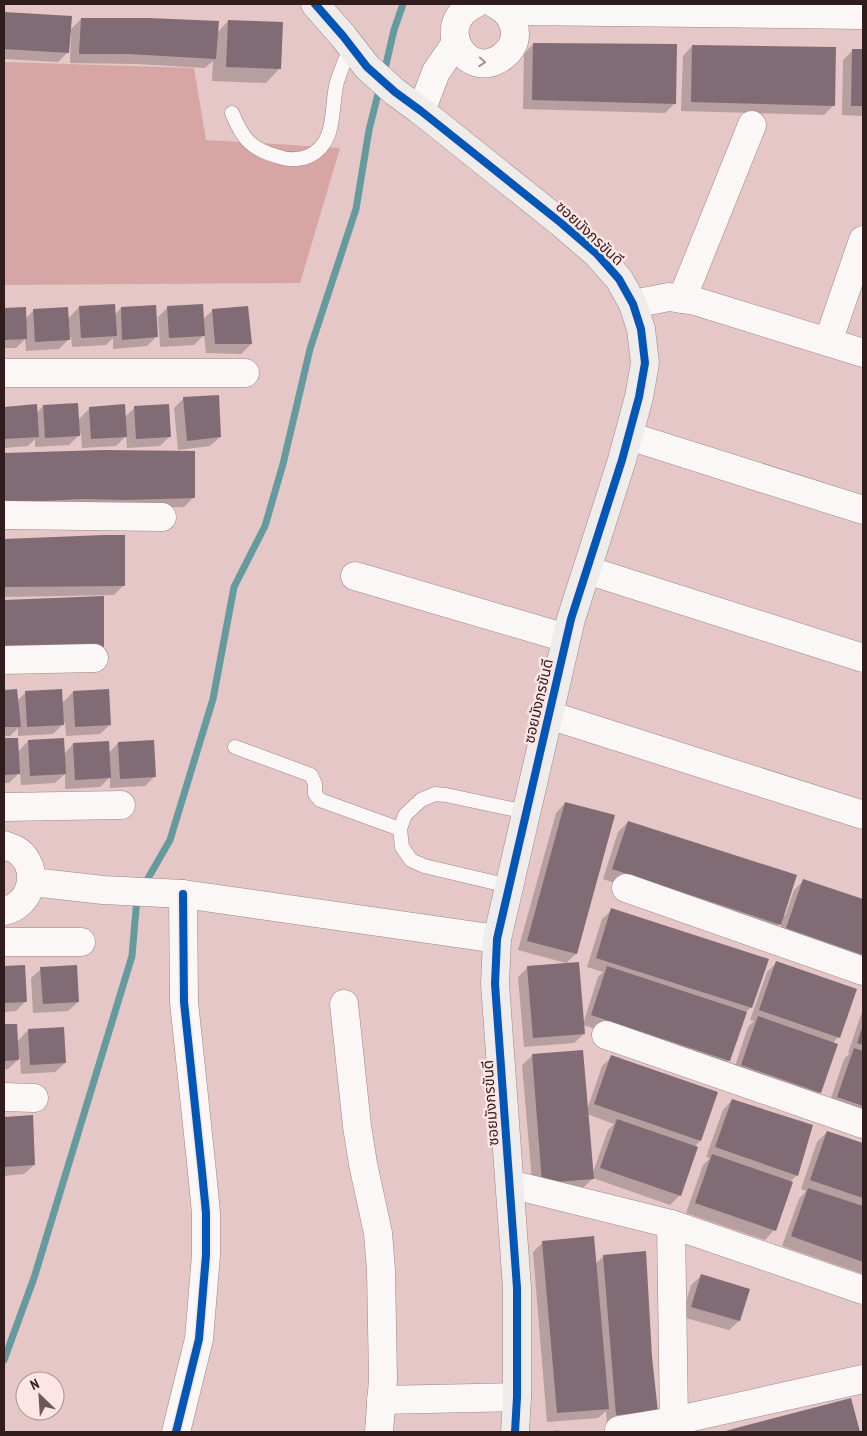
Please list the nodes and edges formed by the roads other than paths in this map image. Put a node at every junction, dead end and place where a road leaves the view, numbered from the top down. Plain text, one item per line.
1 (315, 4) edge
2 (475, 4) edge
3 (500, 6) edge
4 (863, 15) edge
5 (456, 43) junction
6 (359, 56) junction
7 (421, 110) junction
8 (232, 113) dead end
9 (752, 125) dead end
10 (863, 240) edge
11 (682, 299) junction
12 (633, 304) junction
13 (828, 342) junction
14 (863, 353) edge
15 (4, 373) edge
16 (245, 373) dead end
17 (629, 436) junction
18 (863, 510) edge
19 (4, 515) edge
20 (162, 516) dead end
21 (587, 570) junction
22 (355, 576) dead end
23 (566, 638) junction
24 (94, 658) dead end
25 (863, 658) edge
26 (4, 660) edge
27 (549, 715) junction
28 (236, 748) dead end
29 (121, 805) dead end
30 (4, 807) edge
31 (526, 812) junction
32 (863, 815) edge
33 (400, 829) junction
34 (4, 845) edge
35 (32, 882) junction
36 (509, 886) junction
37 (626, 888) dead end
38 (172, 893) junction
39 (4, 910) edge
40 (497, 939) junction
41 (4, 942) edge
42 (80, 942) dead end
43 (863, 971) edge
44 (344, 1004) dead end
45 (606, 1035) dead end
46 (4, 1098) edge
47 (34, 1098) dead end
48 (863, 1124) edge
49 (510, 1184) junction
50 (670, 1224) junction
51 (863, 1290) edge
52 (863, 1379) edge
53 (517, 1397) junction
54 (381, 1400) junction
55 (674, 1420) junction
56 (619, 1430) dead end
57 (176, 1432) edge
58 (379, 1432) edge
59 (515, 1432) edge

1 - 6 street
2 - 5 street
3 - 4 street
5 -> 3 street
5 - 7 street
6 - 7 street, ซอยมังกรขันดี
6 - 8 lane
7 - 12 street, ซอยมังกรขันดี
9 - 11 street
10 - 13 street
11 - 12 street
11 - 13 street
12 - 17 street, ซอยมังกรขันดี
13 - 14 street
15 - 16 street
17 - 18 street
17 - 21 street, ซอยมังกรขันดี
19 - 20 street
21 - 23 street, ซอยมังกรขันดี
21 - 25 street
22 - 23 street
23 - 27 street, ซอยมังกรขันดี
24 - 26 street
27 - 31 street, ซอยมังกรขันดี
27 - 32 street
28 - 33 lane
29 - 30 street
31 - 33 lane
31 - 36 street, ซอยมังกรขันดี
33 - 36 lane
34 - 35 street
35 - 38 street
35 - 39 street
36 - 40 street, ซอยมังกรขันดี
37 - 43 street
38 - 40 street
38 - 57 street
40 - 49 street, ซอยมังกรขันดี
41 - 42 street
44 - 54 street
45 - 48 street
46 - 47 street
49 - 50 street
49 - 53 street, ซอยมังกรขันดี
50 - 51 street
50 - 55 street
52 - 55 street
53 - 54 street
53 - 59 street, ซอยมังกรขันดี
54 - 58 street
55 - 56 street

